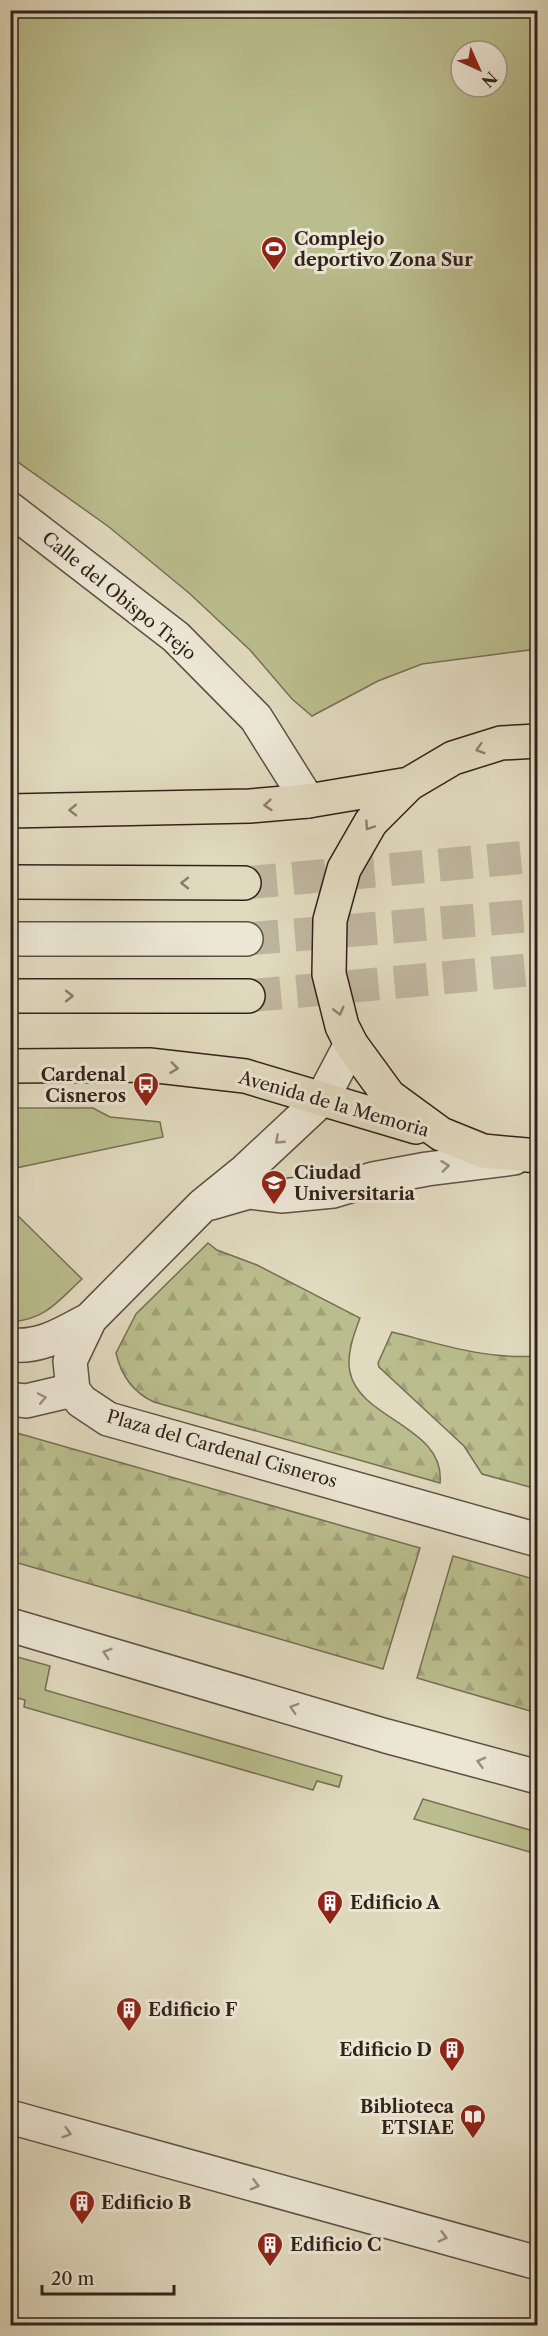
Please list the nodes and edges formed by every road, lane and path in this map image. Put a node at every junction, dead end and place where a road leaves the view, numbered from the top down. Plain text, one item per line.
1 (10, 509) edge
2 (537, 741) edge
3 (409, 784) junction
4 (308, 801) junction
5 (10, 811) edge
6 (10, 882) edge
7 (244, 883) tunnel mouth
8 (10, 939) edge
9 (246, 939) tunnel mouth
10 (10, 996) edge
11 (248, 996) tunnel mouth
12 (351, 1044) junction
13 (10, 1066) edge
14 (322, 1099) junction
15 (441, 1134) junction
16 (533, 1156) edge
17 (203, 1205) junction
18 (90, 1319) junction
19 (10, 1345) edge
20 (73, 1390) junction
21 (10, 1399) edge
22 (537, 1540) edge
23 (10, 1625) edge
24 (537, 1777) edge
25 (10, 2117) edge
26 (537, 2263) edge

1 - 4 street, Calle del Obispo Trejo
2 -> 3 main road
3 - 4 main road
3 -> 12 main road
4 -> 5 main road
7 -> 6 main road
8 - 9 street
10 -> 11 main road
12 - 14 street
12 - 15 main road
13 -> 14 main road, Avenida de la Memoria
14 - 15 main road, Avenida de la Memoria
14 -> 17 street
15 - 16 main road
17 -> 16 street
17 - 18 street
18 - 19 street
18 - 20 street
21 -> 20 street
20 - 22 street, Plaza del Cardenal Cisneros
24 -> 23 street
25 -> 26 street

